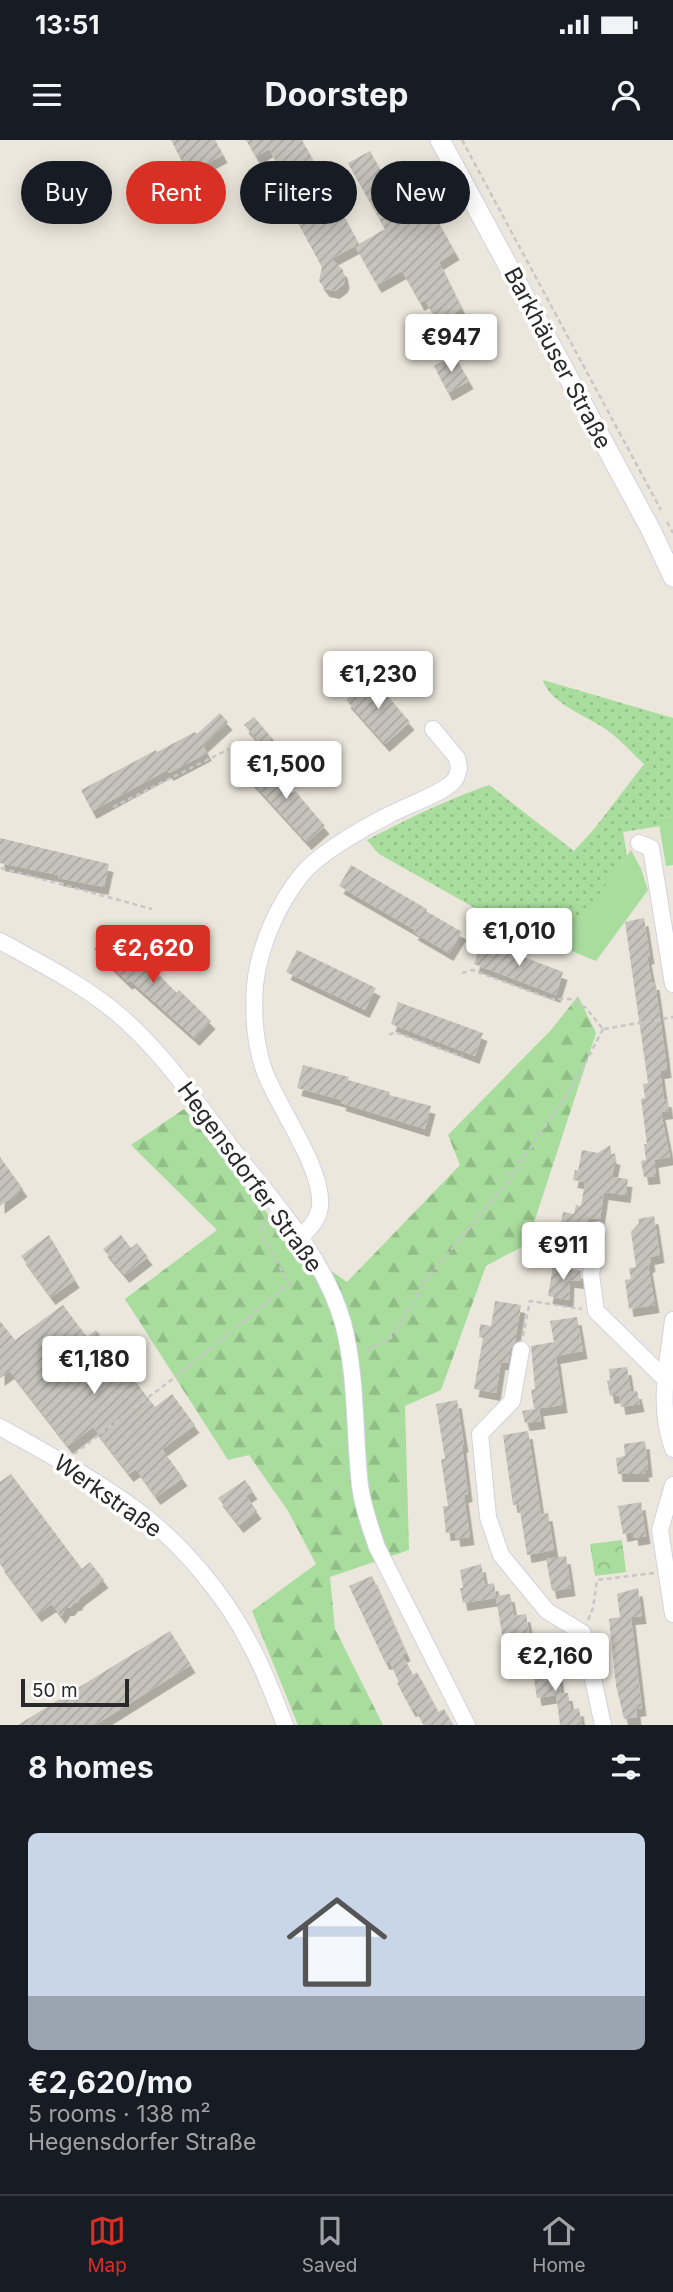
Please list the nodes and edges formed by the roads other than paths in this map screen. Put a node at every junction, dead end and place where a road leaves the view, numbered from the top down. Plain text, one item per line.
1 (440, 140) edge
2 (673, 577) edge
3 (433, 729) dead end
4 (639, 843) dead end
5 (0, 941) edge
6 (673, 984) edge
7 (598, 1230) dead end
8 (300, 1237) junction
9 (673, 1320) edge
10 (521, 1350) road end
11 (665, 1379) junction
12 (0, 1427) edge
13 (673, 1449) edge
14 (673, 1485) edge
15 (673, 1614) edge
16 (285, 1725) edge
17 (467, 1725) edge
18 (603, 1725) edge

1 - 2 street, Barkhäuser Straße
3 - 8 street
4 - 6 street
5 - 8 street, Hegensdorfer Straße
7 - 11 street
8 - 17 street, Hegensdorfer Straße
9 - 11 street
10 - 18 street
11 - 13 street
12 - 16 street, Werkstraße
14 - 15 street

